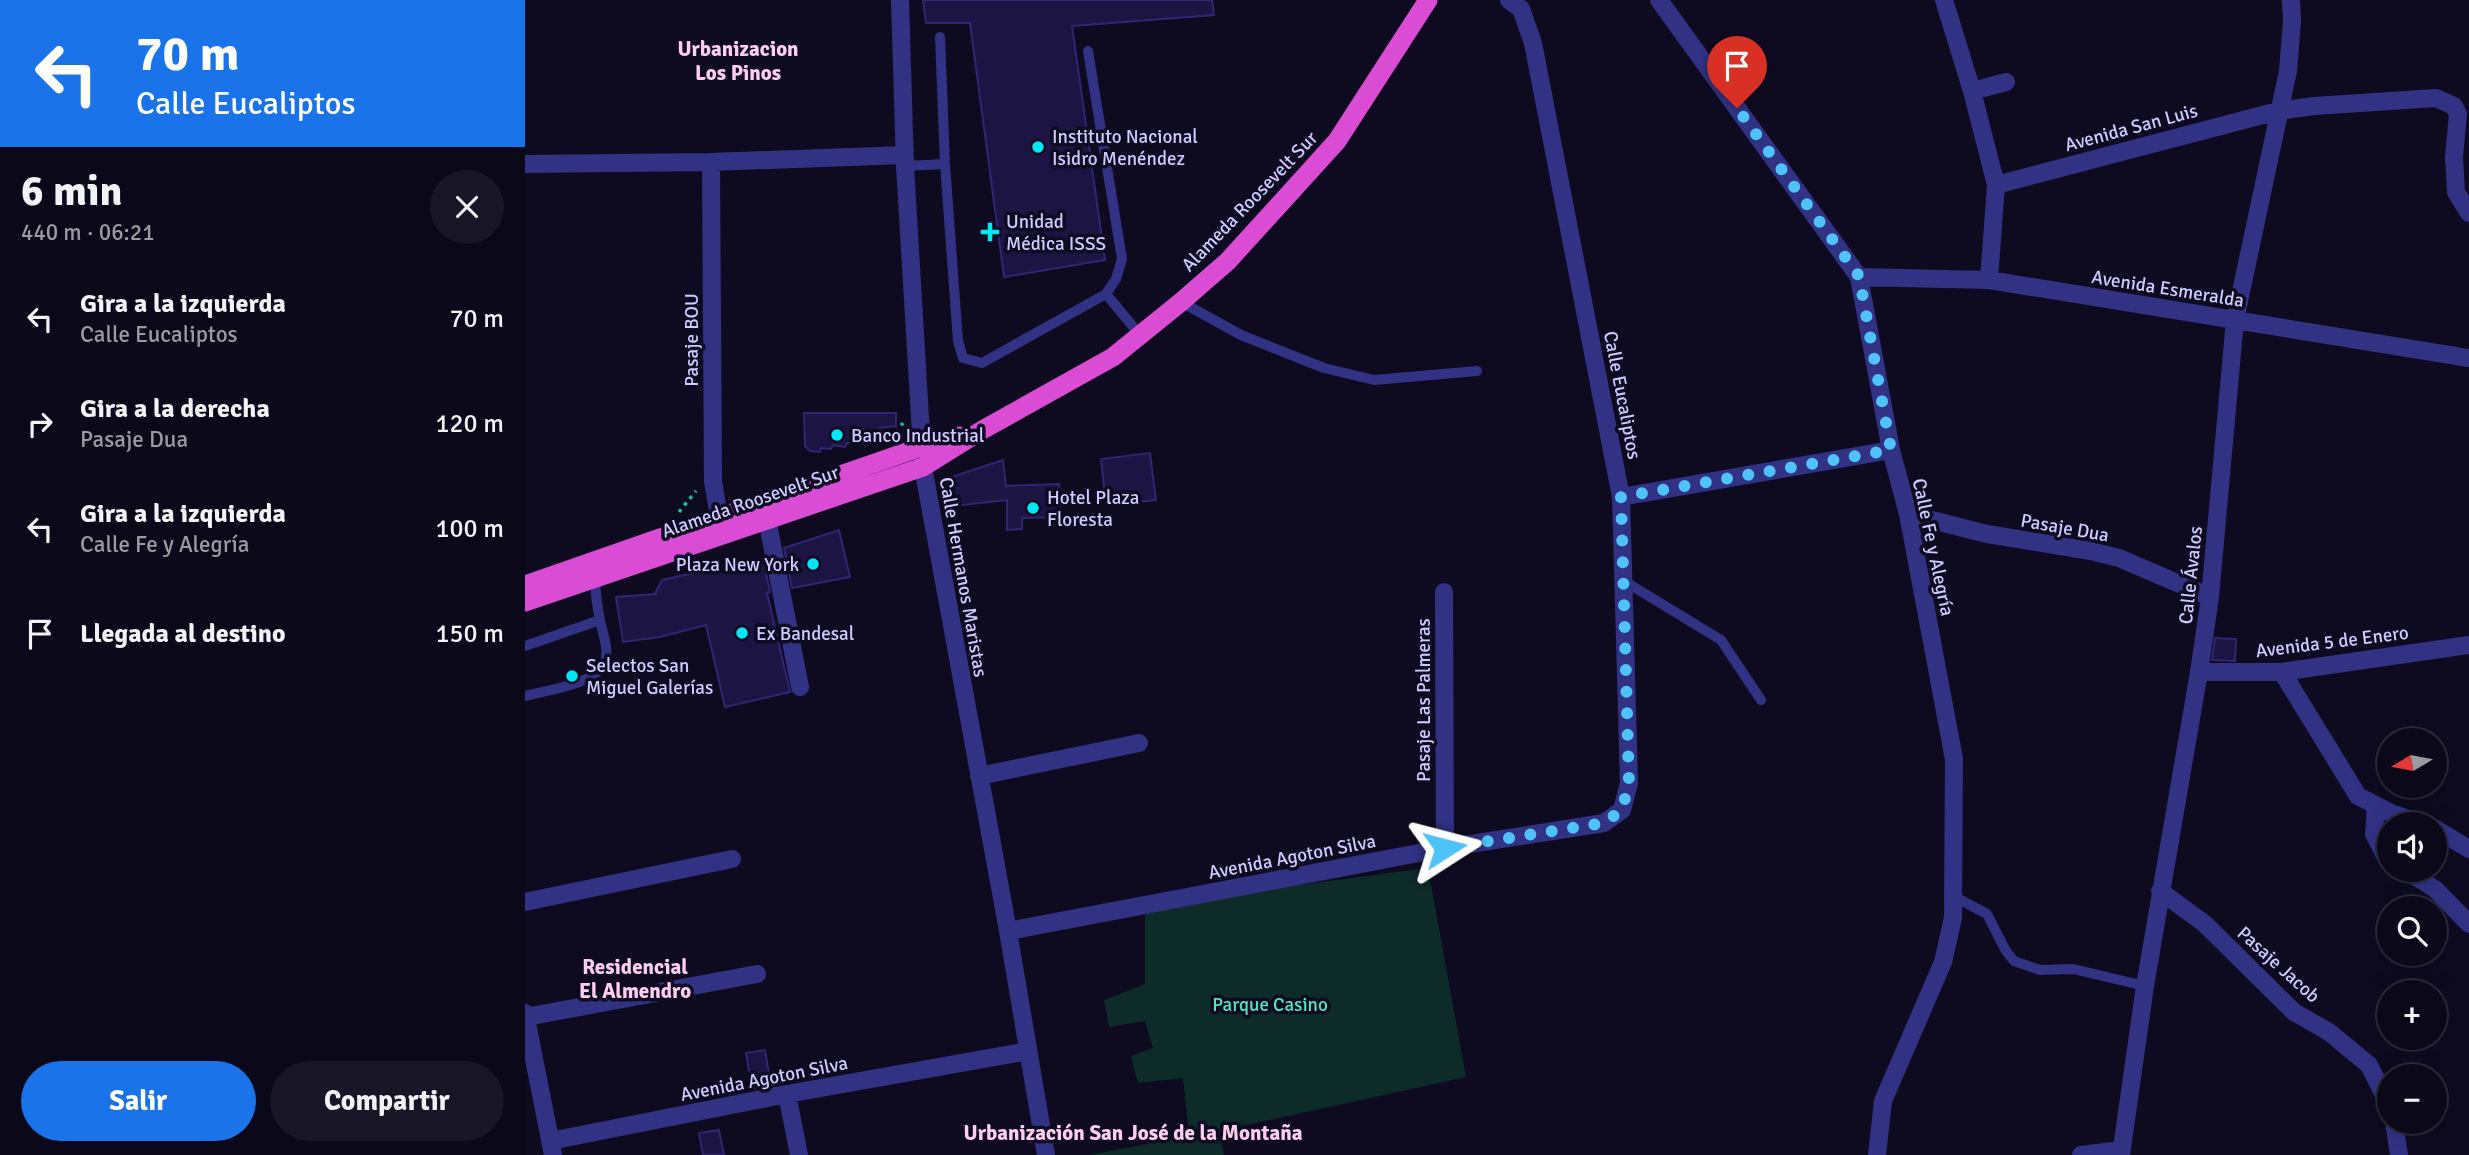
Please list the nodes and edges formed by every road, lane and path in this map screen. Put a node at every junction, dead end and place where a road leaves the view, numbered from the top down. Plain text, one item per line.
1 (899, 0) edge
2 (1428, 0) edge
3 (1509, 0) edge
4 (1944, 0) edge
5 (2291, 0) edge
6 (1661, 1) edge
7 (940, 37) dead end
8 (1087, 51) dead end
9 (2006, 82) dead end
10 (1972, 91) junction
11 (2278, 111) junction
12 (904, 161) junction
13 (711, 162) junction
14 (525, 164) edge
15 (944, 164) junction
16 (1996, 185) junction
17 (2469, 213) edge
18 (1859, 276) junction
19 (1989, 280) junction
20 (1107, 294) junction
21 (1181, 302) junction
22 (2235, 320) junction
23 (1140, 335) junction
24 (2469, 358) edge
25 (1477, 371) dead end
26 (919, 416) junction
27 (888, 442) dead end
28 (1891, 450) junction
29 (922, 457) junction
30 (714, 488) junction
31 (1621, 497) junction
32 (688, 498) dead end
33 (1908, 514) junction
34 (719, 517) junction
35 (767, 519) junction
36 (596, 578) junction
37 (1624, 582) junction
38 (525, 585) edge
39 (1444, 592) dead end
40 (2210, 597) junction
41 (525, 602) edge
42 (600, 620) junction
43 (2469, 645) edge
44 (525, 646) edge
45 (2200, 672) junction
46 (2281, 672) junction
47 (800, 688) dead end
48 (525, 696) edge
49 (1761, 700) dead end
50 (1139, 743) dead end
51 (979, 776) junction
52 (2376, 805) junction
53 (1622, 810) joint
54 (2393, 812) edge
55 (2447, 836) edge
56 (2377, 840) edge
57 (1445, 848) junction
58 (2469, 849) edge
59 (731, 859) dead end
60 (2424, 882) edge
61 (2160, 891) junction
62 (1953, 896) junction
63 (525, 902) edge
64 (2469, 924) edge
65 (1008, 931) junction
66 (757, 974) dead end
67 (2145, 986) junction
68 (525, 1015) edge
69 (1028, 1051) junction
70 (2377, 1081) edge
71 (787, 1094) junction
72 (2396, 1134) edge
73 (551, 1148) edge
74 (2122, 1153) edge
75 (799, 1155) edge
76 (1046, 1155) edge
77 (1877, 1155) edge
78 (2081, 1155) edge
79 (2399, 1155) edge

1 - 12 street, Calle Hermanos Maristas
2 - 21 highway, Alameda Roosevelt Sur
3 - 31 street, Calle Eucaliptos
4 - 10 street
5 - 11 street, Calle Ávalos
6 - 18 street, Calle Fe y Alegría
7 - 15 lane
8 - 20 lane
9 - 10 street
10 - 16 street
11 - 16 street, Avenida San Luis
11 - 17 street, Avenida San Luis
11 - 22 street, Calle Ávalos
12 - 13 street
12 - 15 lane
12 - 26 street, Calle Hermanos Maristas
13 - 14 street
13 - 30 street, Pasaje BOU
15 - 20 lane
16 - 19 street
18 - 19 street, Avenida Esmeralda
18 - 28 street, Calle Fe y Alegría
19 - 22 street, Avenida Esmeralda
20 - 23 lane
21 - 23 highway, Alameda Roosevelt Sur
21 - 25 lane
22 - 24 street, Avenida Esmeralda
22 - 40 street, Calle Ávalos
23 - 29 highway, Alameda Roosevelt Sur
26 - 27 path
26 - 29 street, Calle Hermanos Maristas
28 - 31 street
28 - 33 street, Calle Fe y Alegría
29 - 34 highway, Alameda Roosevelt Sur
29 - 35 highway, Alameda Roosevelt Sur
29 - 51 street, Calle Hermanos Maristas
30 - 32 path
30 - 34 street, Pasaje BOU
31 - 37 street, Calle Eucaliptos
33 - 40 street, Pasaje Dua
33 - 62 street, Calle Fe y Alegría
34 - 38 highway, Alameda Roosevelt Sur
35 - 36 highway, Alameda Roosevelt Sur
35 - 47 street
36 - 41 highway, Alameda Roosevelt Sur
36 - 42 lane
37 - 49 lane
37 - 53 street, Calle Eucaliptos
39 - 57 street, Pasaje Las Palmeras
40 - 45 street, Calle Ávalos
42 - 44 lane
42 - 48 lane
43 - 46 street, Avenida 5 de Enero
45 - 46 street, Avenida 5 de Enero
45 - 61 street, Calle Ávalos
46 - 52 street
50 - 51 street
51 - 65 street, Calle Hermanos Maristas
52 - 54 street
52 - 56 street
53 - 57 street, Avenida Agoton Silva
55 - 58 street
57 - 65 street, Avenida Agoton Silva
59 - 63 street
60 - 64 street
61 - 67 street, Calle Ávalos
61 - 70 street, Pasaje Jacob
62 - 67 lane
62 - 77 street, Calle Fe y Alegría
65 - 69 street, Calle Hermanos Maristas
66 - 68 street
67 - 74 street, Calle Ávalos
68 - 73 street
69 - 71 street, Avenida Agoton Silva
69 - 76 street, Calle Hermanos Maristas
71 - 73 street, Avenida Agoton Silva
71 - 75 street
72 - 79 street
74 - 78 street

